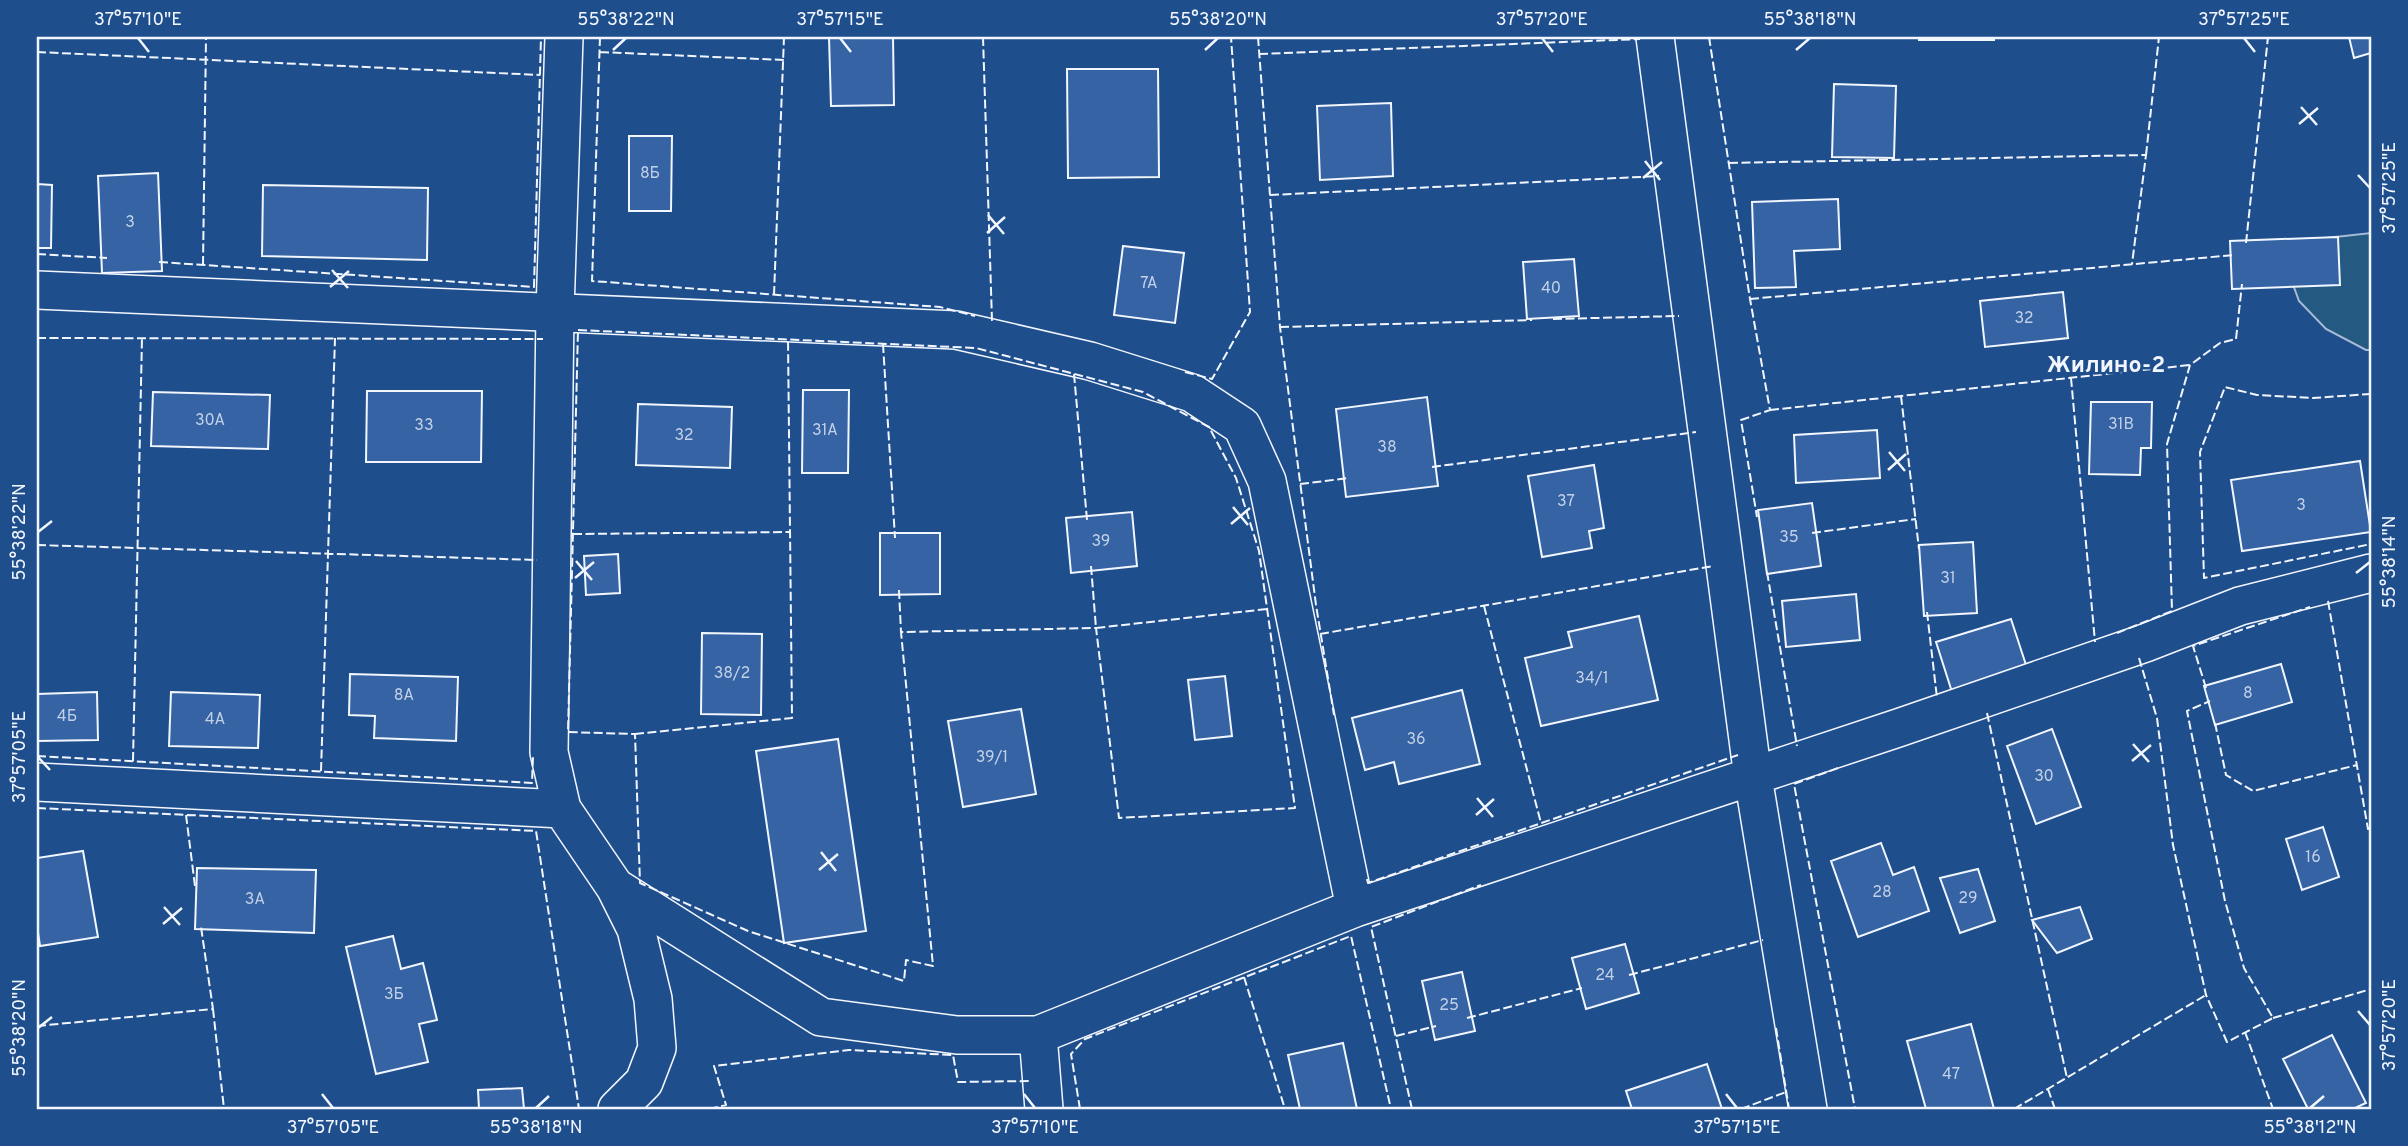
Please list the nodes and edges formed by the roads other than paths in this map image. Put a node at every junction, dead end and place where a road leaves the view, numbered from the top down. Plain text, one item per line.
1 (564, 37) edge
2 (1656, 37) edge
3 (37, 290) edge
4 (555, 312) junction
5 (2371, 573) edge
6 (1753, 777) junction
7 (37, 782) edge
8 (562, 809) junction
9 (615, 887) junction
10 (1354, 908) junction
11 (1038, 1035) junction
12 (617, 1109) edge
13 (1044, 1109) edge
14 (1808, 1109) edge

1 - 4 street
2 - 6 street
3 - 4 street
4 - 8 street
4 - 10 street
5 - 6 street
6 - 10 street
6 - 14 street
7 - 8 street
8 - 9 street
9 - 11 street
9 - 12 street
10 - 11 street
11 - 13 street

